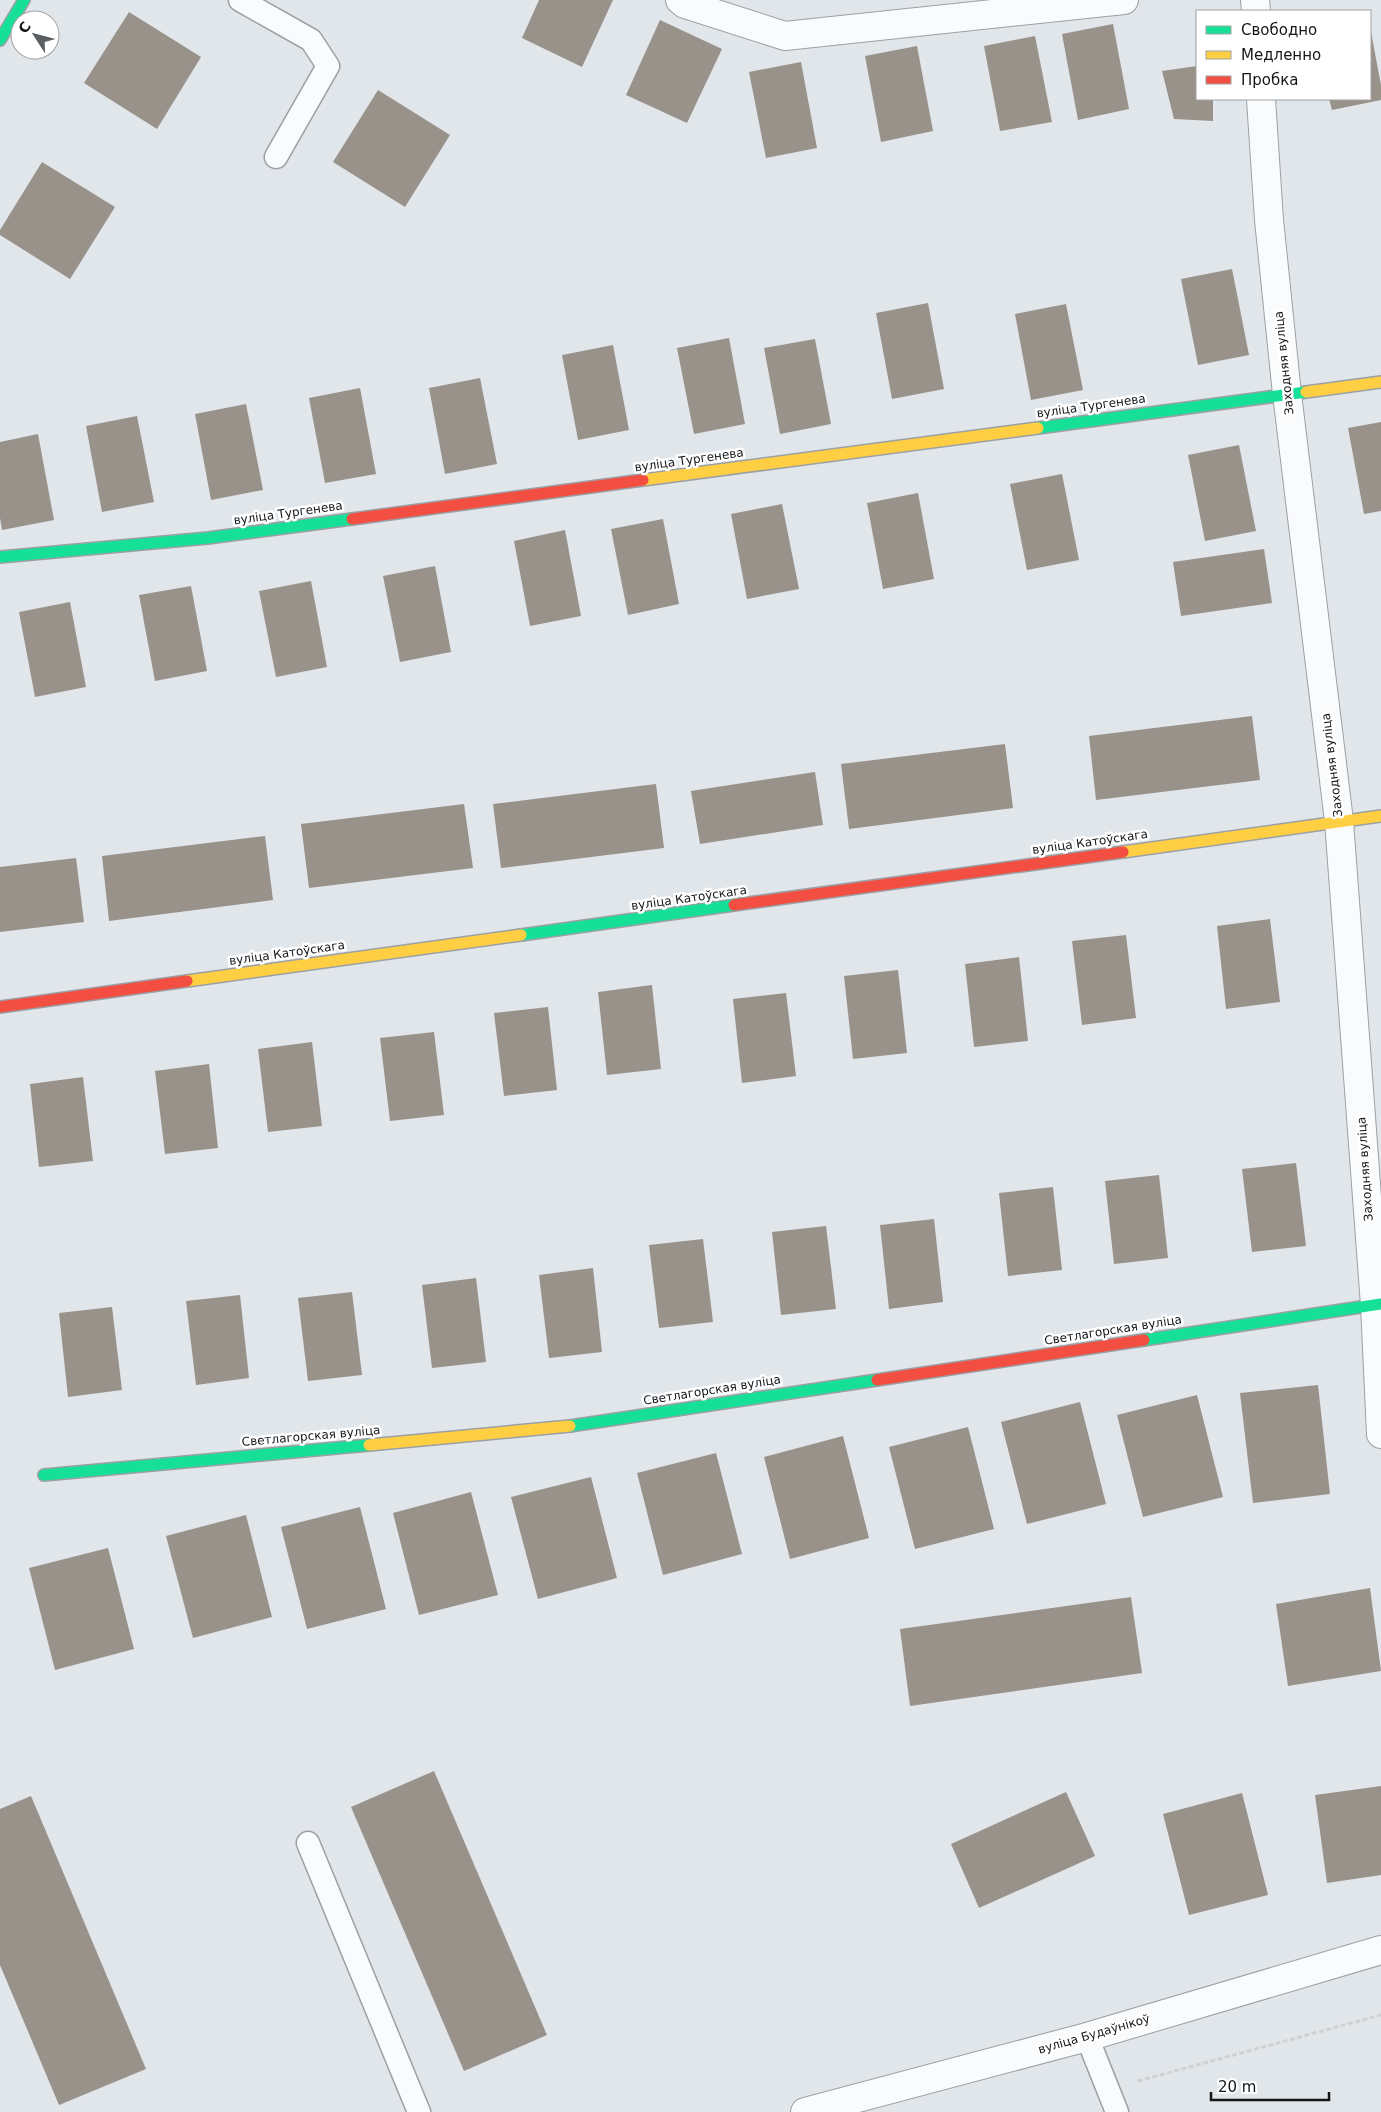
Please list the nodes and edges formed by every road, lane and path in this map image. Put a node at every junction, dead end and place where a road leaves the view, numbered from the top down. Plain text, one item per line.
1 (24, 0) edge
2 (240, 0) edge
3 (680, 0) edge
4 (1124, 0) edge
5 (0, 40) edge
6 (1261, 100) edge
7 (276, 157) dead end
8 (1381, 382) edge
9 (1287, 394) junction
10 (0, 557) edge
11 (1381, 816) edge
12 (1338, 821) junction
13 (0, 1007) edge
14 (1378, 1304) edge
15 (1381, 1434) edge
16 (44, 1474) dead end
17 (308, 1843) dead end
18 (1381, 1950) edge
19 (1381, 2015) edge
20 (1088, 2037) junction
21 (1108, 2089) junction
22 (419, 2112) edge
23 (805, 2112) edge
24 (1117, 2112) edge

1 - 5 street
2 - 7 lane
3 - 4 street
6 - 9 street, Заходняя вуліца
8 - 9 street, вуліца Тургенева
9 - 10 street, вуліца Тургенева
9 - 12 street, Заходняя вуліца
11 - 12 street, вуліца Катоўскага
12 - 13 street, вуліца Катоўскага
12 - 14 street, Заходняя вуліца
14 - 15 street, Заходняя вуліца
14 - 16 street, Светлагорская вуліца
17 - 22 lane
18 - 20 street, вуліца Будаўнікоў
19 - 21 path
20 - 21 lane
20 - 23 street, вуліца Будаўнікоў
21 - 24 lane

